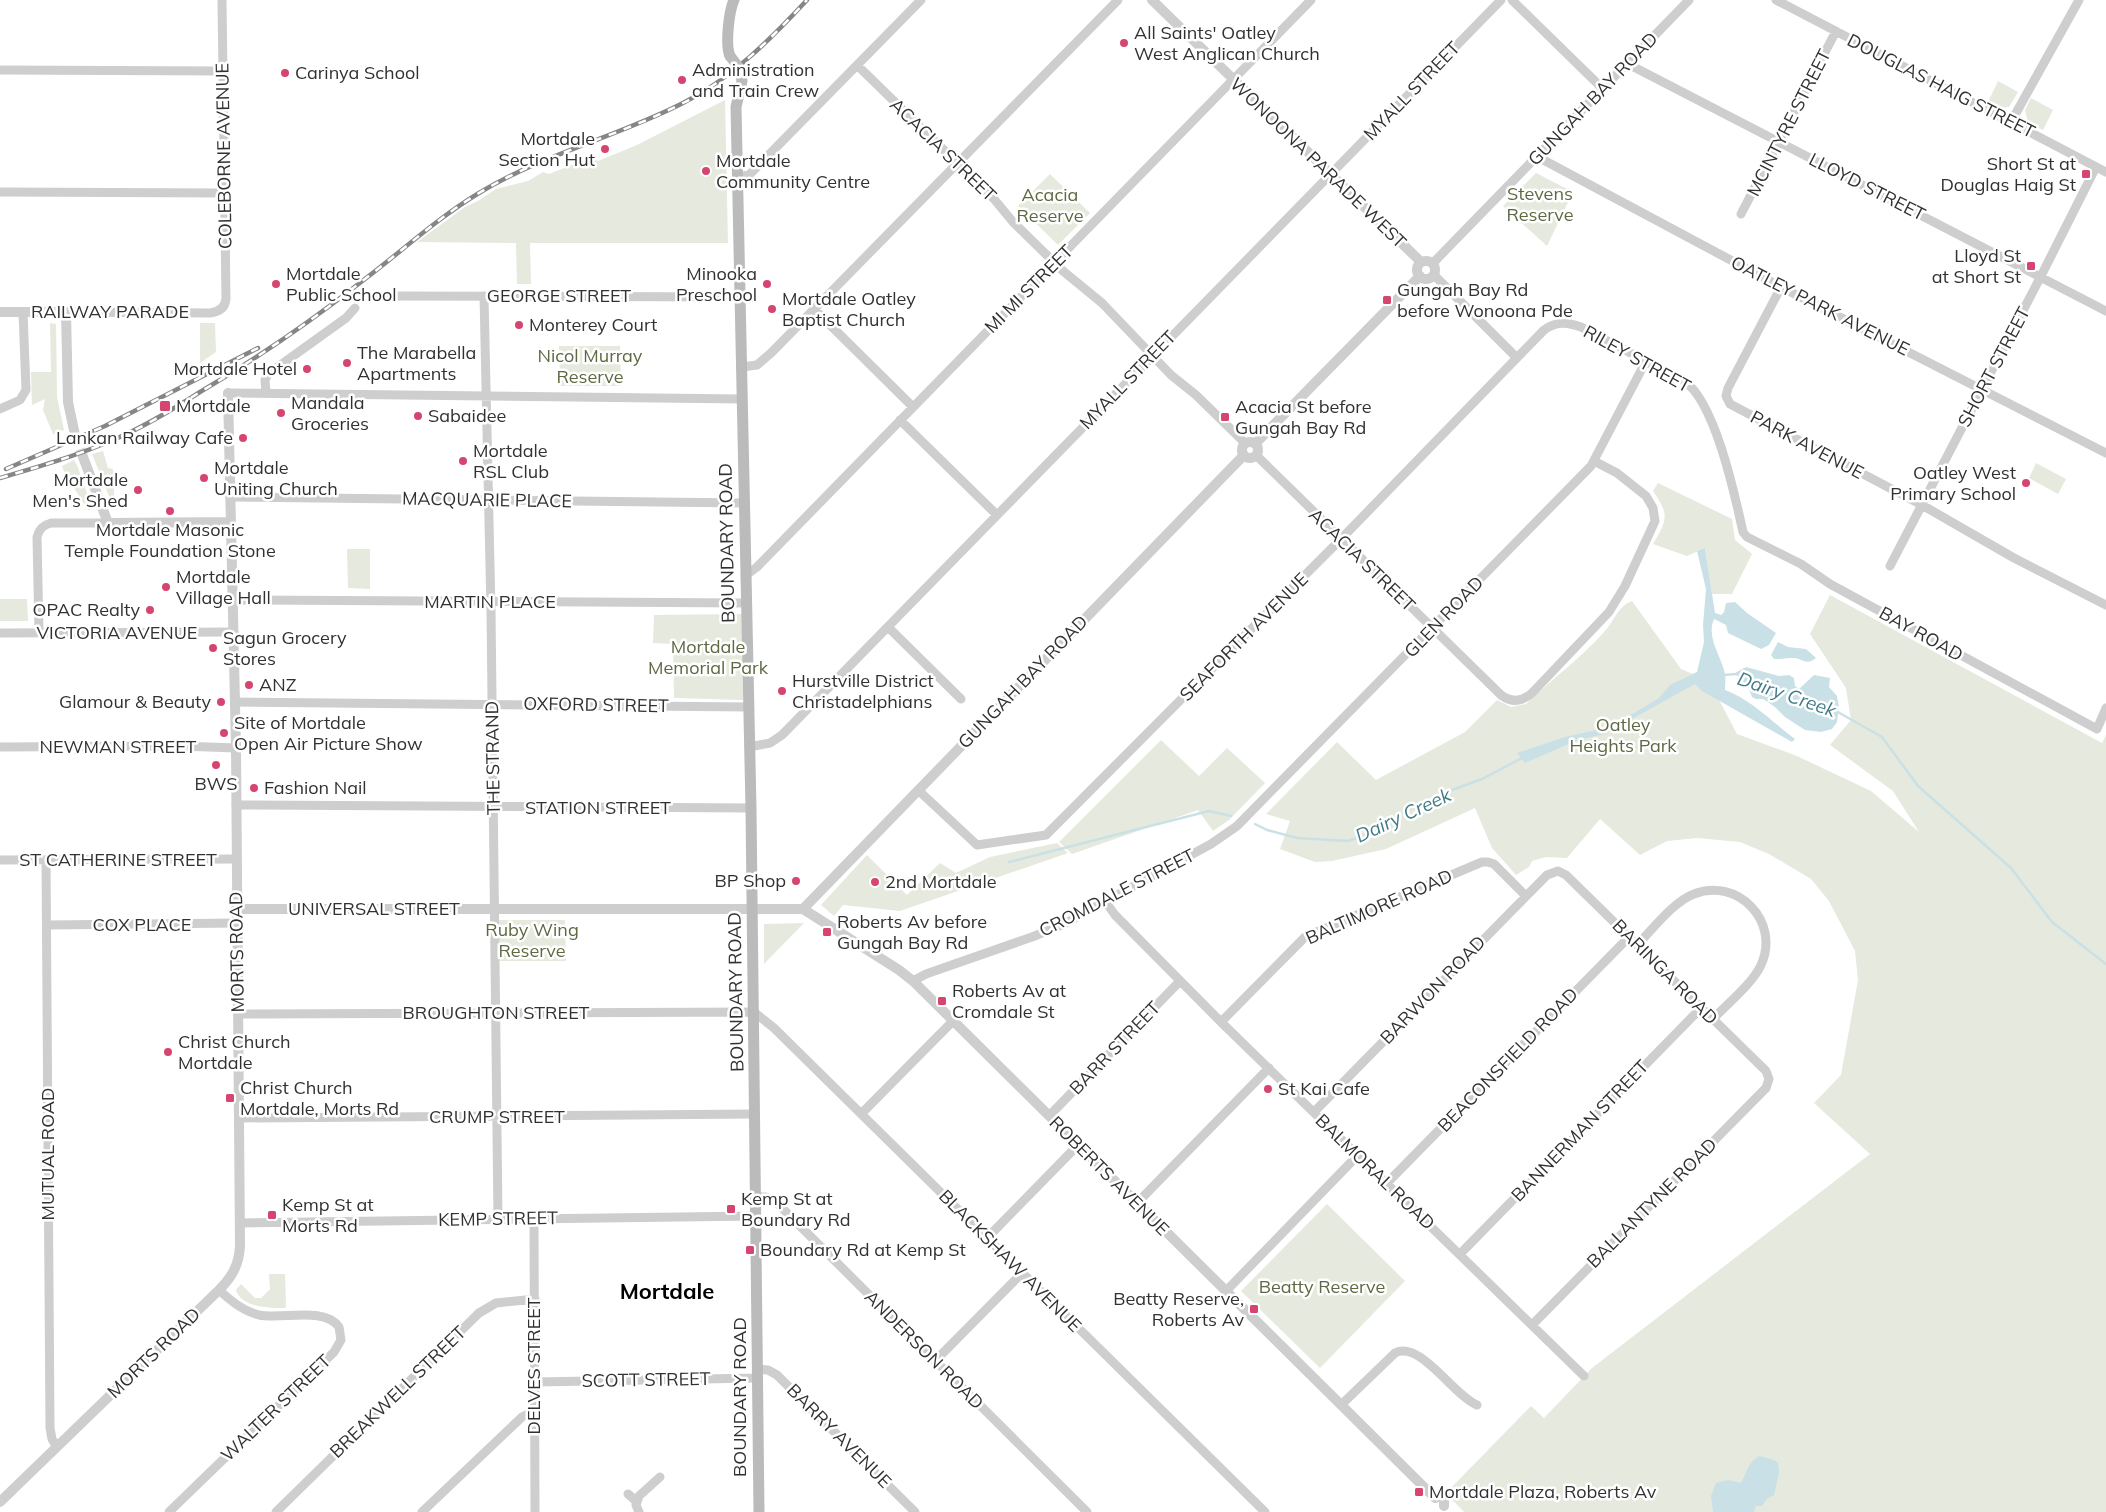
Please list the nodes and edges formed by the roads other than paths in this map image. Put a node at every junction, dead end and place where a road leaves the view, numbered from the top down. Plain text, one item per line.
1 (222, 0) edge
2 (734, 0) edge
3 (920, 0) edge
4 (1118, 0) edge
5 (1152, 0) edge
6 (1311, 0) edge
7 (1501, 0) edge
8 (1512, 0) edge
9 (1689, 0) edge
10 (1776, 0) edge
11 (2079, 0) edge
12 (1836, 31) junction
13 (1628, 64) junction
14 (856, 65) junction
15 (0, 70) edge
16 (223, 71) junction
17 (1233, 80) junction
18 (1603, 89) junction
19 (2011, 122) junction
20 (1778, 142) junction
21 (1536, 156) junction
22 (958, 164) junction
23 (2096, 166) junction
24 (2106, 172) edge
25 (1330, 174) junction
26 (738, 177) junction
27 (0, 192) edge
28 (224, 193) junction
29 (1741, 214) dead end
30 (1421, 262) junction
31 (1054, 263) junction
32 (1433, 263) junction
33 (1420, 276) junction
34 (1434, 276) junction
35 (2041, 276) junction
36 (1780, 287) junction
37 (379, 296) dead end
38 (484, 296) junction
39 (739, 297) junction
40 (355, 308) dead end
41 (814, 309) junction
42 (219, 310) joint
43 (2106, 311) edge
44 (0, 312) edge
45 (23, 312) junction
46 (66, 312) junction
47 (1544, 330) joint
48 (1152, 356) junction
49 (1517, 358) junction
50 (1646, 362) junction
51 (742, 367) junction
52 (1982, 388) junction
53 (228, 393) joint
54 (266, 393) junction
55 (485, 397) junction
56 (742, 399) junction
57 (913, 406) junction
58 (0, 409) edge
59 (900, 420) junction
60 (75, 435) tunnel mouth
61 (1252, 447) junction
62 (2106, 453) edge
63 (83, 457) tunnel mouth
64 (1594, 461) junction
65 (230, 498) junction
66 (487, 500) junction
67 (744, 503) junction
68 (1922, 505) junction
69 (997, 515) junction
70 (231, 522) junction
71 (108, 523) junction
72 (1747, 537) joint
73 (1341, 539) junction
74 (1890, 566) dead end
75 (745, 576) junction
76 (233, 600) junction
77 (490, 602) junction
78 (746, 603) junction
79 (2106, 605) edge
80 (888, 628) junction
81 (1432, 628) junction
82 (39, 632) junction
83 (234, 632) junction
84 (0, 633) edge
85 (961, 699) dead end
86 (235, 702) junction
87 (492, 703) junction
88 (748, 707) junction
89 (2106, 708) edge
90 (0, 747) edge
91 (749, 747) junction
92 (236, 748) junction
93 (918, 790) junction
94 (236, 805) junction
95 (494, 808) junction
96 (751, 808) junction
97 (1208, 845) joint
98 (237, 859) junction
99 (0, 860) edge
100 (46, 860) junction
101 (1555, 870) joint
102 (1525, 896) junction
103 (1105, 901) junction
104 (236, 909) junction
105 (494, 909) junction
106 (752, 909) junction
107 (803, 909) junction
108 (237, 923) junction
109 (46, 925) junction
110 (1629, 937) junction
111 (1637, 945) junction
112 (913, 981) junction
113 (1180, 981) junction
114 (1701, 1008) junction
115 (495, 1012) junction
116 (754, 1012) junction
117 (238, 1014) junction
118 (1713, 1019) junction
119 (953, 1021) junction
120 (1221, 1022) junction
121 (1269, 1068) junction
122 (1769, 1079) joint
123 (1314, 1112) junction
124 (755, 1114) junction
125 (861, 1114) junction
126 (1049, 1116) junction
127 (496, 1117) junction
128 (239, 1118) junction
129 (1078, 1145) junction
130 (1358, 1155) junction
131 (1387, 1183) junction
132 (756, 1197) junction
133 (1137, 1203) junction
134 (756, 1216) junction
135 (498, 1219) junction
136 (534, 1219) junction
137 (240, 1223) junction
138 (987, 1238) junction
139 (1460, 1254) junction
140 (1022, 1273) junction
141 (219, 1290) junction
142 (1226, 1291) junction
143 (535, 1298) junction
144 (1532, 1325) junction
145 (935, 1361) junction
146 (757, 1373) junction
147 (1584, 1376) dead end
148 (535, 1382) junction
149 (1477, 1405) dead end
150 (1342, 1406) junction
151 (534, 1411) junction
152 (57, 1447) junction
153 (660, 1477) dead end
154 (628, 1494) dead end
155 (636, 1501) junction
156 (0, 1502) edge
157 (1447, 1509) edge
158 (169, 1512) edge
159 (276, 1512) edge
160 (422, 1512) edge
161 (534, 1512) edge
162 (639, 1512) edge
163 (759, 1512) edge
164 (915, 1512) edge
165 (1087, 1512) edge
166 (1265, 1512) edge

1 - 16 street, COLEBORNE AVENUE
2 - 26 main road, BOUNDARY ROAD, bridge
3 - 14 street
4 - 22 street
5 - 17 street, WONOONA PARADE WEST
6 - 17 street, MI MI STREET
7 - 25 street, MYALL STREET
8 - 18 street
9 - 13 street, GUNGAH BAY ROAD
10 - 12 street, DOUGLAS HAIG STREET
11 - 19 street
12 - 19 street, DOUGLAS HAIG STREET
12 - 20 street, MCINTYRE STREET
13 - 18 street, GUNGAH BAY ROAD
13 - 20 street, LLOYD STREET
14 - 22 street, ACACIA STREET
14 - 26 street
15 - 16 street
16 - 28 street, COLEBORNE AVENUE
17 - 25 street, WONOONA PARADE WEST
17 - 31 street, MI MI STREET
18 - 21 street, GUNGAH BAY ROAD
19 - 23 street, DOUGLAS HAIG STREET
20 - 29 street, MCINTYRE STREET
20 - 35 street, LLOYD STREET
21 - 32 street, GUNGAH BAY ROAD
21 - 36 street, OATLEY PARK AVENUE
22 - 31 street, ACACIA STREET
22 - 41 street
23 - 24 street, DOUGLAS HAIG STREET
23 - 35 street, SHORT STREET
25 - 30 street, WONOONA PARADE WEST
25 - 48 street, MYALL STREET
26 - 39 main road, BOUNDARY ROAD
27 - 28 street
28 - 42 street, COLEBORNE AVENUE
30 - 32 street
30 - 33 street
31 - 48 street, ACACIA STREET
31 - 57 street, MI MI STREET
32 - 34 street
33 - 34 street
33 - 61 street
34 - 49 street
35 - 43 street, LLOYD STREET
35 - 52 street, SHORT STREET
36 - 52 street, OATLEY PARK AVENUE
36 - 68 street, PARK AVENUE
37 - 38 street, GEORGE STREET
38 - 39 street, GEORGE STREET
38 - 55 street, THE STRAND
39 - 51 main road, BOUNDARY ROAD
40 - 54 street
41 - 51 street
41 - 57 street
42 - 46 street, RAILWAY PARADE
44 - 45 street, RAILWAY PARADE
45 - 46 street, RAILWAY PARADE
45 - 58 street
46 - 60 street
47 - 49 street, SEAFORTH AVENUE
47 - 50 street, RILEY STREET
48 - 61 street, ACACIA STREET
48 - 69 street, MYALL STREET
49 - 73 street, SEAFORTH AVENUE
50 - 64 street, GLEN ROAD
50 - 72 street, RILEY STREET
51 - 56 main road, BOUNDARY ROAD
52 - 62 street, OATLEY PARK AVENUE
52 - 68 street, SHORT STREET
53 - 54 street
53 - 65 street, MORTS ROAD
54 - 55 street
55 - 56 street
55 - 66 street, THE STRAND
56 - 67 main road, BOUNDARY ROAD
57 - 59 street, MI MI STREET
59 - 69 street
59 - 75 street, MI MI STREET
61 - 73 street, ACACIA STREET
61 - 93 street, GUNGAH BAY ROAD
63 - 71 street
64 - 81 street, GLEN ROAD
64 - 81 street, ACACIA STREET
65 - 66 street, MACQUARIE PLACE
65 - 70 street, MORTS ROAD
66 - 67 street, MACQUARIE PLACE
66 - 77 street, THE STRAND
67 - 75 main road, BOUNDARY ROAD
68 - 74 street, SHORT STREET
68 - 79 street, PARK AVENUE
69 - 80 street, MYALL STREET
70 - 71 street
70 - 76 street, MORTS ROAD
71 - 82 street
72 - 89 street, BAY ROAD
73 - 81 street, ACACIA STREET
73 - 93 street, SEAFORTH AVENUE
75 - 78 main road, BOUNDARY ROAD
76 - 77 street, MARTIN PLACE
76 - 83 street, MORTS ROAD
77 - 78 street, MARTIN PLACE
77 - 87 street, THE STRAND
78 - 88 main road, BOUNDARY ROAD
80 - 85 street
80 - 91 street, MYALL STREET
81 - 97 street, GLEN ROAD
82 - 83 street, VICTORIA AVENUE
82 - 84 street, VICTORIA AVENUE
83 - 86 street, MORTS ROAD
86 - 87 street, OXFORD STREET
86 - 92 street, MORTS ROAD
87 - 88 street, OXFORD STREET
87 - 95 street, THE STRAND
88 - 91 main road, BOUNDARY ROAD
90 - 92 street, NEWMAN STREET
91 - 96 main road, BOUNDARY ROAD
92 - 94 street, MORTS ROAD
93 - 107 street, GUNGAH BAY ROAD
94 - 95 street, STATION STREET
94 - 98 street, MORTS ROAD
95 - 96 street, STATION STREET
95 - 105 street, THE STRAND
96 - 106 main road, BOUNDARY ROAD
97 - 103 street, CROMDALE STREET
98 - 100 street, ST CATHERINE STREET
98 - 104 street, MORTS ROAD
99 - 100 street, ST CATHERINE STREET
100 - 109 street, MUTUAL ROAD
101 - 102 street, BARWON ROAD
101 - 110 street, BARINGA ROAD
102 - 120 street, BALTIMORE ROAD
102 - 123 street, BARWON ROAD
103 - 112 street, CROMDALE STREET
103 - 113 street, BALMORAL ROAD
104 - 105 street, UNIVERSAL STREET
104 - 108 street, MORTS ROAD
105 - 106 street, UNIVERSAL STREET
105 - 115 street, THE STRAND
106 - 107 street
106 - 116 main road, BOUNDARY ROAD
107 - 112 street, ROBERTS AVENUE
108 - 109 street, COX PLACE
108 - 117 street, MORTS ROAD
109 - 152 street, MUTUAL ROAD
110 - 111 street, BARINGA ROAD
110 - 131 street, BEACONSFIELD ROAD
111 - 114 street, BARINGA ROAD
111 - 118 street
112 - 119 street, ROBERTS AVENUE
113 - 120 street, BALMORAL ROAD
113 - 126 street, BARR STREET
114 - 118 street, BARINGA ROAD
114 - 139 street, BANNERMAN STREET
115 - 116 street, BROUGHTON STREET
115 - 117 street, BROUGHTON STREET
115 - 127 street, THE STRAND
116 - 124 main road, BOUNDARY ROAD
116 - 125 street, BLACKSHAW AVENUE
117 - 128 street, MORTS ROAD
118 - 122 street, BARINGA ROAD
119 - 125 street
119 - 126 street, ROBERTS AVENUE
120 - 121 street, BALMORAL ROAD
121 - 123 street, BALMORAL ROAD
121 - 133 street
122 - 144 street, BALLANTYNE ROAD
123 - 130 street, BALMORAL ROAD
124 - 127 street, CRUMP STREET
124 - 132 main road, BOUNDARY ROAD
125 - 138 street, BLACKSHAW AVENUE
126 - 129 street, ROBERTS AVENUE
127 - 128 street, CRUMP STREET
127 - 135 street, THE STRAND
128 - 137 street, MORTS ROAD
129 - 133 street, ROBERTS AVENUE
129 - 138 street
130 - 131 street, BALMORAL ROAD
130 - 142 street
131 - 139 street, BALMORAL ROAD
132 - 134 main road, BOUNDARY ROAD
132 - 145 street, ANDERSON ROAD
133 - 142 street, ROBERTS AVENUE
134 - 136 street, KEMP STREET
134 - 146 main road, BOUNDARY ROAD
135 - 136 street, KEMP STREET
135 - 137 street, KEMP STREET
136 - 143 street, DELVES STREET
137 - 141 street, MORTS ROAD
138 - 140 street, BLACKSHAW AVENUE
139 - 144 street, BALMORAL ROAD
140 - 145 street
140 - 166 street, BLACKSHAW AVENUE
141 - 152 street, MORTS ROAD
141 - 158 street, WALTER STREET
142 - 150 street, ROBERTS AVENUE
143 - 148 street, DELVES STREET
143 - 159 street, BREAKWELL STREET
144 - 147 street, BALMORAL ROAD
145 - 165 street, ANDERSON ROAD
146 - 148 street, SCOTT STREET
146 - 163 main road, BOUNDARY ROAD
146 - 164 street, BARRY AVENUE
148 - 151 street, DELVES STREET
149 - 150 street
150 - 157 street, ROBERTS AVENUE
151 - 160 street
151 - 161 street, DELVES STREET
152 - 156 street, MORTS ROAD
153 - 155 street
154 - 155 street
155 - 162 street

